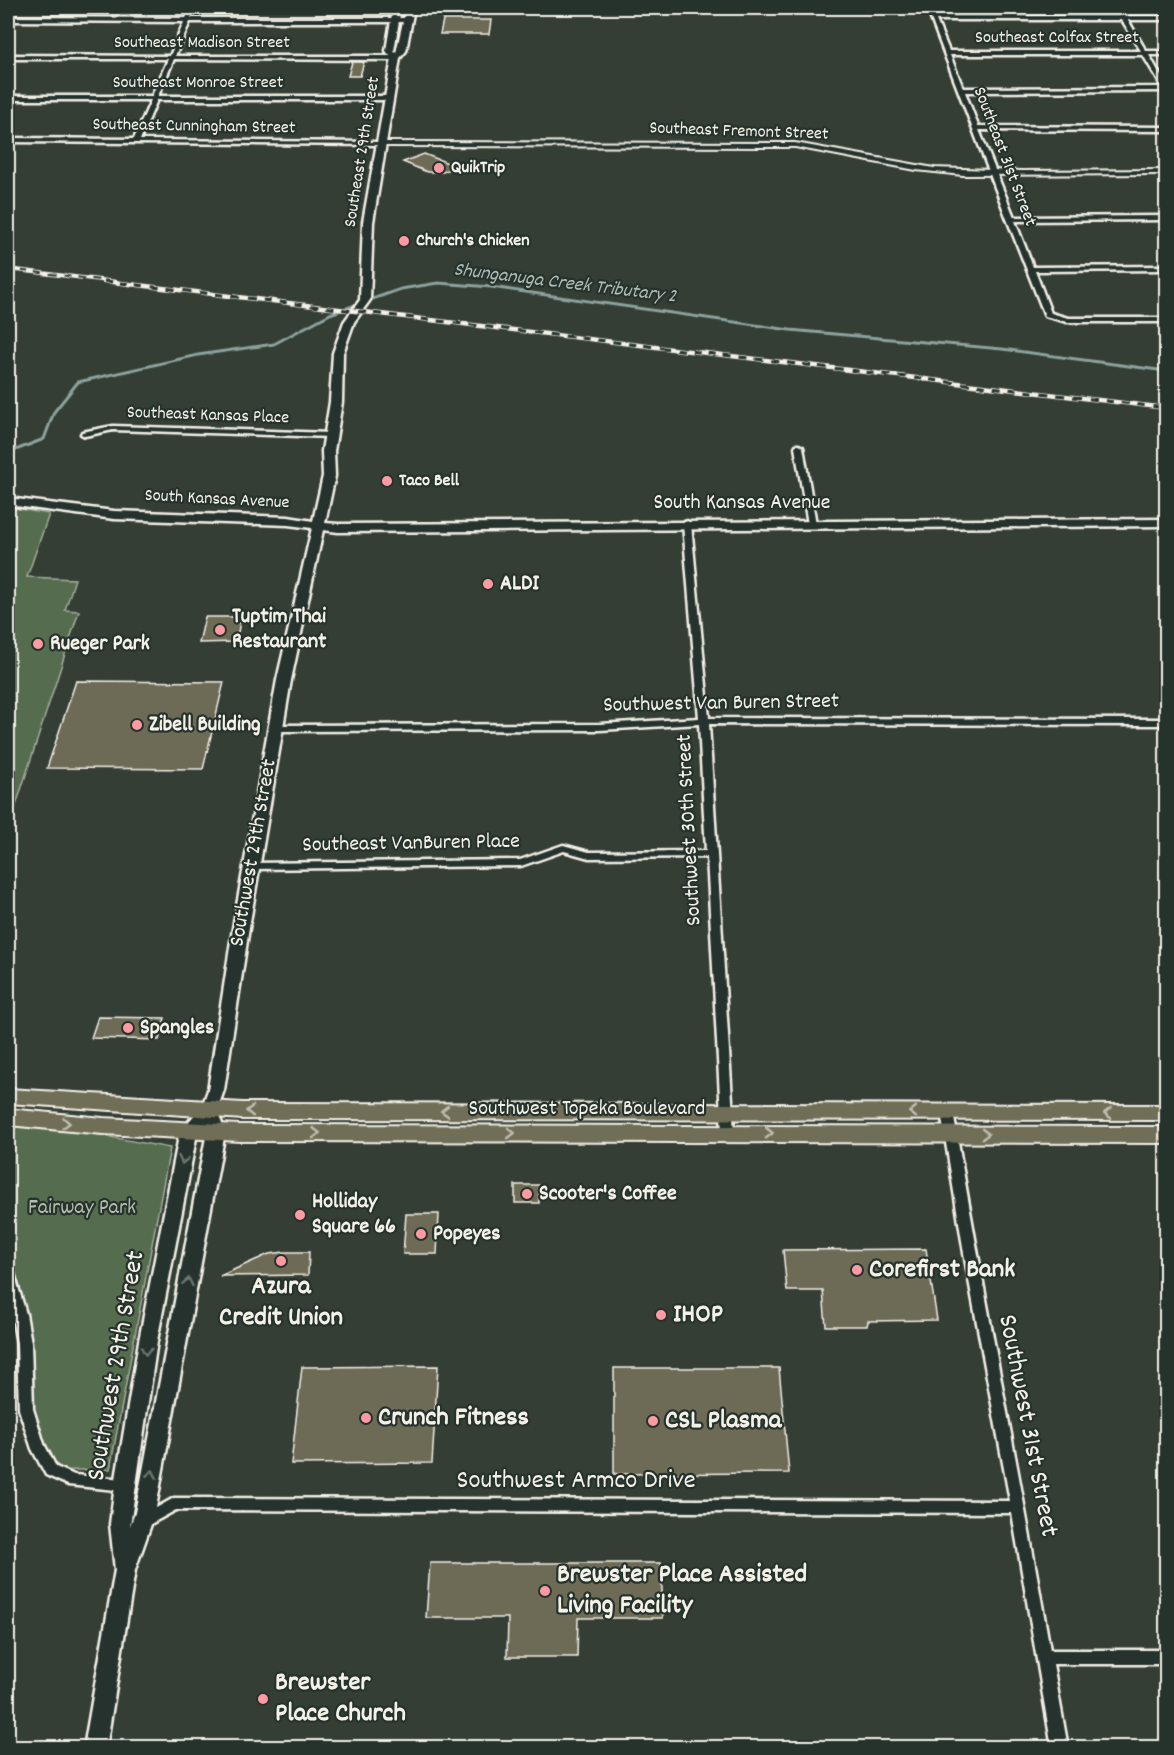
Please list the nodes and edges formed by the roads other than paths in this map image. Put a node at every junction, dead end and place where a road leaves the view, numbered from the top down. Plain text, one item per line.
1 (193, 8) edge
2 (397, 8) edge
3 (410, 8) edge
4 (929, 8) edge
5 (1118, 8) edge
6 (933, 18) junction
7 (1125, 18) junction
8 (1167, 18) edge
9 (8, 19) edge
10 (187, 20) junction
11 (395, 20) junction
12 (408, 20) junction
13 (1167, 52) edge
14 (947, 53) junction
15 (1145, 53) junction
16 (8, 57) edge
17 (170, 58) junction
18 (396, 58) junction
19 (1167, 89) edge
20 (960, 90) junction
21 (8, 98) edge
22 (153, 98) junction
23 (389, 98) junction
24 (977, 128) junction
25 (1167, 129) edge
26 (8, 140) edge
27 (136, 141) junction
28 (381, 144) junction
29 (992, 172) junction
30 (1167, 172) edge
31 (1167, 218) edge
32 (1010, 219) junction
33 (1167, 268) edge
34 (1030, 269) junction
35 (1167, 320) edge
36 (85, 434) dead end
37 (331, 435) junction
38 (799, 447) dead end
39 (8, 501) edge
40 (1167, 523) edge
41 (687, 524) junction
42 (812, 524) junction
43 (317, 526) junction
44 (704, 721) junction
45 (1167, 722) edge
46 (276, 728) junction
47 (711, 855) junction
48 (252, 866) junction
49 (8, 1096) edge
50 (209, 1110) junction
51 (727, 1112) junction
52 (947, 1112) junction
53 (1167, 1113) edge
54 (8, 1117) edge
55 (189, 1131) junction
56 (216, 1132) junction
57 (728, 1133) junction
58 (949, 1134) junction
59 (1167, 1135) edge
60 (8, 1273) edge
61 (125, 1485) junction
62 (1018, 1507) junction
63 (141, 1524) junction
64 (125, 1570) junction
65 (1043, 1657) junction
66 (1167, 1657) edge
67 (95, 1748) edge
68 (1060, 1748) edge

1 - 10 street
2 - 11 main road, Southeast 29th Street
3 - 12 main road, Southeast 29th Street
4 - 6 street, Southeast 31st Street
5 - 7 street
6 - 7 street
6 - 14 street, Southeast 31st Street
7 - 8 street
7 - 15 street
9 - 10 street
10 - 11 street
10 - 17 street
11 - 12 street
11 - 18 main road, Southeast 29th Street
12 - 18 main road, Southeast 29th Street
13 - 15 street, Southeast Colfax Street
14 - 15 street, Southeast Colfax Street
14 - 20 street, Southeast 31st Street
15 - 19 street
16 - 17 street, Southeast Madison Street
17 - 18 street, Southeast Madison Street
17 - 22 street
18 - 23 main road, Southeast 29th Street
19 - 20 street
20 - 24 street, Southeast 31st Street
21 - 22 street, Southeast Monroe Street
22 - 23 street, Southeast Monroe Street
22 - 27 street
23 - 28 main road, Southeast 29th Street
24 - 25 street
24 - 29 street, Southeast 31st Street
26 - 27 street, Southeast Cunningham Street
27 - 28 street, Southeast Cunningham Street
28 - 29 street, Southeast Fremont Street
28 - 37 main road, Southeast 29th Street
29 - 30 street, Southeast Fremont Street
29 - 32 street, Southeast 31st Street
31 - 32 street
32 - 34 street, Southeast 31st Street
33 - 34 street
34 - 35 street, Southeast 31st Street
36 - 37 street, Southeast Kansas Place
37 - 43 main road, Southeast 29th Street
38 - 42 street
39 - 43 main road, South Kansas Avenue
40 - 42 main road, South Kansas Avenue
41 - 42 main road, South Kansas Avenue
41 - 43 main road, South Kansas Avenue
41 - 44 street, Southwest 30th Street
43 - 46 main road, Southwest 29th Street
44 - 45 street, Southwest Van Buren Street
44 - 46 street, Southwest Van Buren Street
44 - 47 street, Southwest 30th Street
46 - 48 main road, Southwest 29th Street
47 - 48 street, Southeast VanBuren Place
47 - 51 street, Southwest 30th Street
48 - 50 main road, Southwest 29th Street
49 - 50 main road, Southwest Topeka Boulevard
51 -> 50 main road, Southwest Topeka Boulevard
50 - 55 main road, Southwest 29th Street
50 - 56 main road, Southwest 29th Street
52 -> 51 main road, Southwest Topeka Boulevard
51 - 57 street, Southwest 30th Street
53 -> 52 main road, Southwest Topeka Boulevard
52 - 58 street, Southwest 31st Street
54 -> 55 main road, Southwest Topeka Boulevard
55 - 56 main road, Southwest Topeka Boulevard
55 -> 61 main road, Southwest 29th Street
56 -> 57 main road, Southwest Topeka Boulevard
63 -> 56 main road, Southwest 29th Street
57 -> 58 main road, Southwest Topeka Boulevard
58 -> 59 main road, Southwest Topeka Boulevard
58 - 62 street, Southwest 31st Street
60 - 61 street
61 - 64 main road, Southwest 29th Street
62 - 63 street, Southwest Armco Drive
62 - 65 street, Southwest 31st Street
63 - 64 main road, Southwest 29th Street
64 - 67 main road, Southwest 29th Street
65 - 66 street
65 - 68 street, Southwest 31st Street

